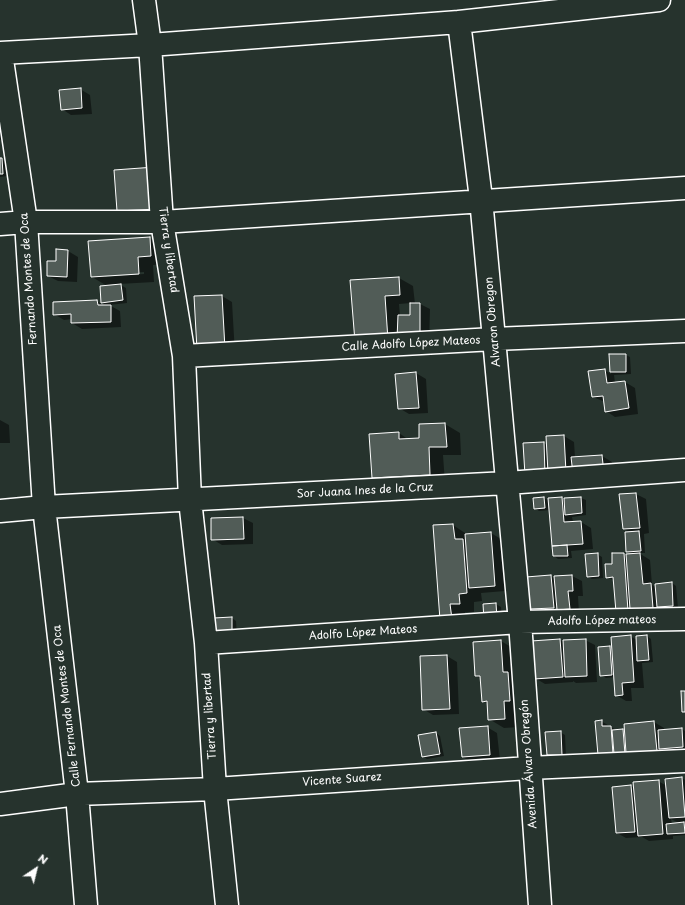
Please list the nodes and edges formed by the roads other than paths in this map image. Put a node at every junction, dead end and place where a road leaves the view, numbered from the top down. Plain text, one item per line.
1 (144, 0) edge
2 (646, 1) edge
3 (459, 22) junction
4 (150, 45) junction
5 (1, 53) edge
6 (685, 188) edge
7 (481, 199) junction
8 (26, 222) junction
9 (162, 222) junction
10 (0, 224) edge
11 (685, 331) edge
12 (494, 339) junction
13 (184, 356) junction
14 (685, 470) edge
15 (507, 483) junction
16 (190, 500) junction
17 (44, 507) junction
18 (0, 511) edge
19 (685, 619) edge
20 (520, 622) junction
21 (206, 643) junction
22 (685, 761) edge
23 (529, 768) junction
24 (215, 789) junction
25 (77, 794) junction
26 (0, 804) edge
27 (86, 905) edge
28 (227, 905) edge
29 (540, 905) edge

1 - 4 street, Tierra y libertad
2 - 3 street
3 - 4 street
3 - 7 street, Alvaron Obregon
4 - 5 street
4 - 9 street, Tierra y libertad
5 - 8 street, Fernando Montes de Oca
6 - 7 street
7 - 9 street
7 - 12 street, Alvaron Obregon
8 - 9 street
8 - 10 street
8 - 17 street, Fernando Montes de Oca
9 - 13 street, Tierra y libertad
11 - 12 street, Calle Adolfo López Mateos
12 - 13 street, Calle Adolfo López Mateos
12 - 15 street, Alvaron Obregon
13 - 16 street, Tierra y libertad
14 - 15 street, Sor Juana Ines de la Cruz
15 - 16 street, Sor Juana Ines de la Cruz
15 - 20 street, Alvaron Obregon
16 - 17 street, Sor Juana Ines de la Cruz
16 - 21 street, Tierra y libertad
17 - 18 street, Sor Juana Ines de la Cruz
17 - 25 street, Calle Fernando Montes de Oca
19 - 20 street, Adolfo López mateos
20 - 21 street, Adolfo López Mateos
20 - 23 street, Avenida Álvaro Obregón
21 - 24 street, Tierra y libertad
22 - 23 street, Vicente Suarez
23 - 24 street, Vicente Suarez
23 - 29 street, Avenida Álvaro Obregón
24 - 25 street, Vicente Suarez
24 - 28 street, Tierra y libertad
25 - 26 street, Vicente Suarez
25 - 27 street, Calle Fernando Montes de Oca

